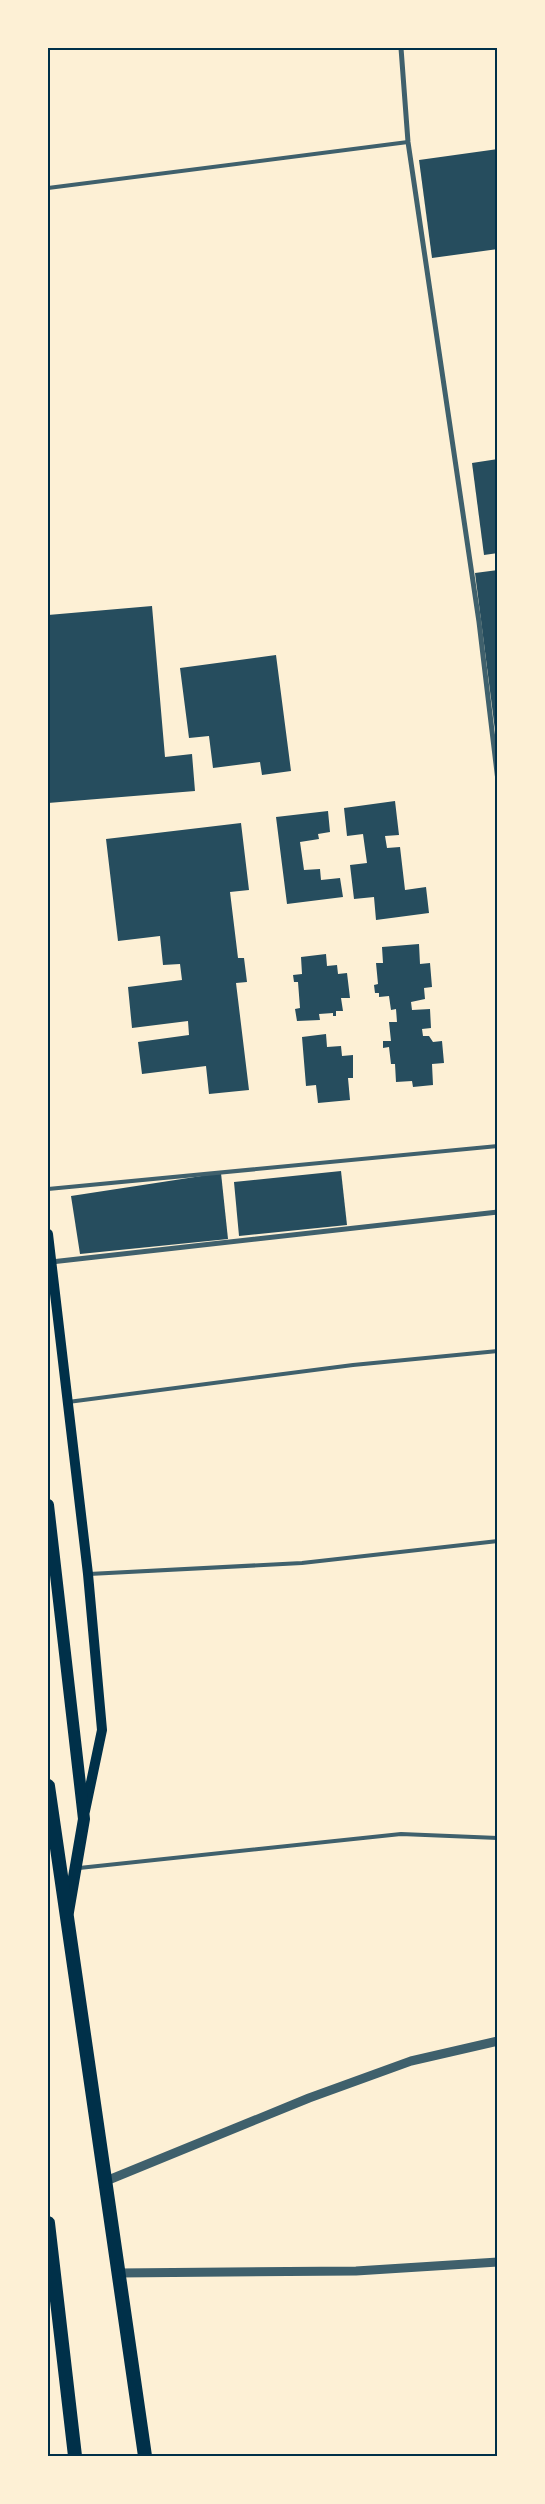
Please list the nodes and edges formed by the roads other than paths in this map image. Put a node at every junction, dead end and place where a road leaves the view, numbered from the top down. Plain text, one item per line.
1 (401, 48) edge
2 (408, 142) junction
3 (48, 188) edge
4 (496, 754) edge
5 (498, 781) edge
6 (498, 1146) edge
7 (48, 1189) edge
8 (498, 1212) edge
9 (48, 1234) edge
10 (51, 1262) junction
11 (498, 1351) edge
12 (68, 1402) junction
13 (48, 1505) edge
14 (498, 1541) edge
15 (88, 1574) junction
16 (48, 1786) edge
17 (84, 1819) junction
18 (498, 1838) edge
19 (75, 1868) junction
20 (66, 1922) junction
21 (498, 2041) edge
22 (106, 2181) junction
23 (48, 2223) edge
24 (498, 2262) edge
25 (118, 2273) junction
26 (75, 2456) edge
27 (145, 2456) edge

1 - 2 street
2 - 3 lane
2 - 4 street
4 - 5 street
6 - 7 lane
8 - 10 street
9 - 10 main road
10 - 12 main road
11 - 12 lane
12 - 15 main road
13 - 17 main road
14 - 15 lane
15 - 17 main road
16 - 20 highway
17 - 19 main road
18 - 19 lane
19 - 20 main road
20 - 22 highway
21 - 22 street
22 - 25 highway
23 - 26 highway
24 - 25 street
25 - 27 highway

